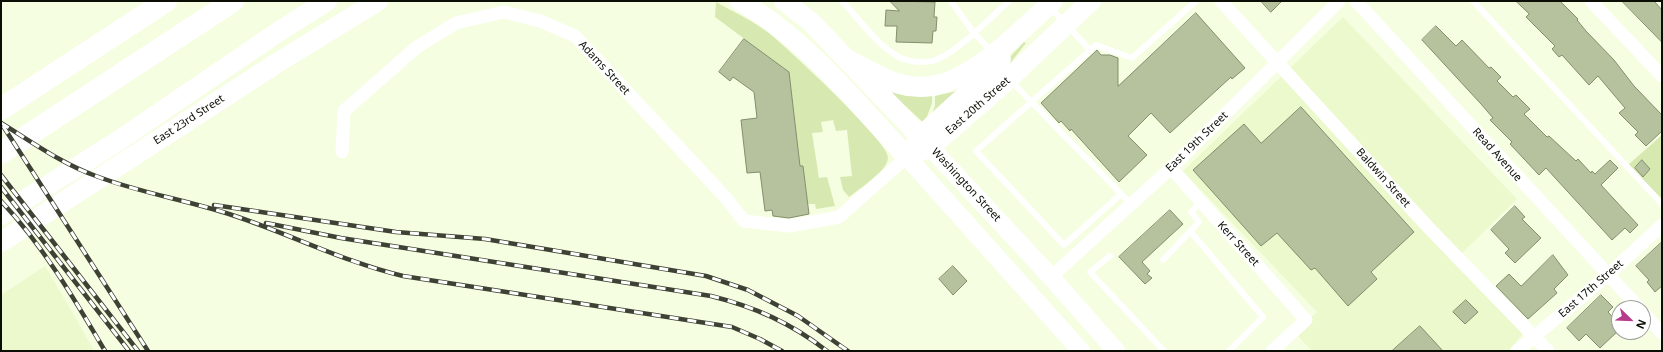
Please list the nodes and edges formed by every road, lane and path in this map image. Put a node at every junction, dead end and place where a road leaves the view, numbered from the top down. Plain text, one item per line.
1 (166, 1) edge
2 (233, 1) edge
3 (327, 1) edge
4 (378, 1) edge
5 (740, 1) edge
6 (842, 1) edge
7 (951, 1) edge
8 (1009, 1) edge
9 (1091, 1) edge
10 (1196, 1) edge
11 (1221, 1) edge
12 (1339, 1) edge
13 (1356, 1) edge
14 (1473, 1) edge
15 (1591, 1) edge
16 (1049, 2) edge
17 (790, 3) edge
18 (1066, 24) junction
19 (973, 32) junction
20 (1018, 34) junction
21 (1090, 50) junction
22 (994, 53) junction
23 (850, 61) junction
24 (1278, 62) junction
25 (1662, 76) edge
26 (1009, 79) junction
27 (1032, 102) junction
28 (1, 109) edge
29 (925, 142) junction
30 (342, 152) dead end
31 (1, 153) edge
32 (907, 157) junction
33 (1171, 168) junction
34 (1121, 194) junction
35 (1201, 202) junction
36 (1131, 204) junction
37 (1662, 204) edge
38 (1, 215) edge
39 (744, 221) joint
40 (1662, 225) edge
41 (1190, 231) junction
42 (1, 242) edge
43 (1110, 256) dead end
44 (1163, 260) dead end
45 (1608, 275) junction
46 (1051, 277) junction
47 (1631, 300) edge
48 (1651, 321) edge
49 (1662, 333) edge
50 (1535, 336) junction
51 (1081, 351) edge
52 (1116, 351) edge
53 (1164, 351) edge
54 (1229, 351) edge
55 (1272, 351) edge
56 (1517, 351) edge
57 (1548, 351) edge

1 - 28 highway
2 - 31 highway
3 - 38 main road, East 23rd Street
4 - 42 main road, East 23rd Street
5 - 32 main road
6 - 19 lane
7 - 19 lane
8 - 19 lane
9 - 18 main road, East 20th Street
10 - 21 lane
11 - 24 street, Baldwin Street
12 - 24 street, East 19th Street
13 - 45 street, Read Avenue
14 - 37 lane
15 - 25 street
16 - 18 lane
16 - 20 main road
17 - 23 main road, Washington Street
18 - 21 lane
18 - 26 main road, East 20th Street
19 - 22 lane
20 - 22 main road
20 - 29 main road
21 - 27 lane
22 - 23 main road
23 - 29 main road, Washington Street
24 - 33 street, East 19th Street
24 - 50 street, Baldwin Street
26 - 27 lane
26 - 29 main road, East 20th Street
27 - 34 lane
27 - 34 lane
29 - 32 main road, East 20th Street
29 - 46 street, Washington Street
30 - 39 street, Adams Street
32 - 39 street, East 20th Street
32 - 51 street
33 - 35 street, Kerr Street
33 - 36 street, East 19th Street
34 - 36 lane
35 - 41 lane
35 - 55 street, Kerr Street
36 - 46 street, East 19th Street
40 - 45 street, East 17th Street
41 - 44 lane
41 - 54 lane
43 - 53 lane
45 - 47 street, Read Avenue
45 - 50 street, East 17th Street
46 - 52 street, Washington Street
48 - 49 street
50 - 56 street, East 17th Street
50 - 57 street, Baldwin Street

